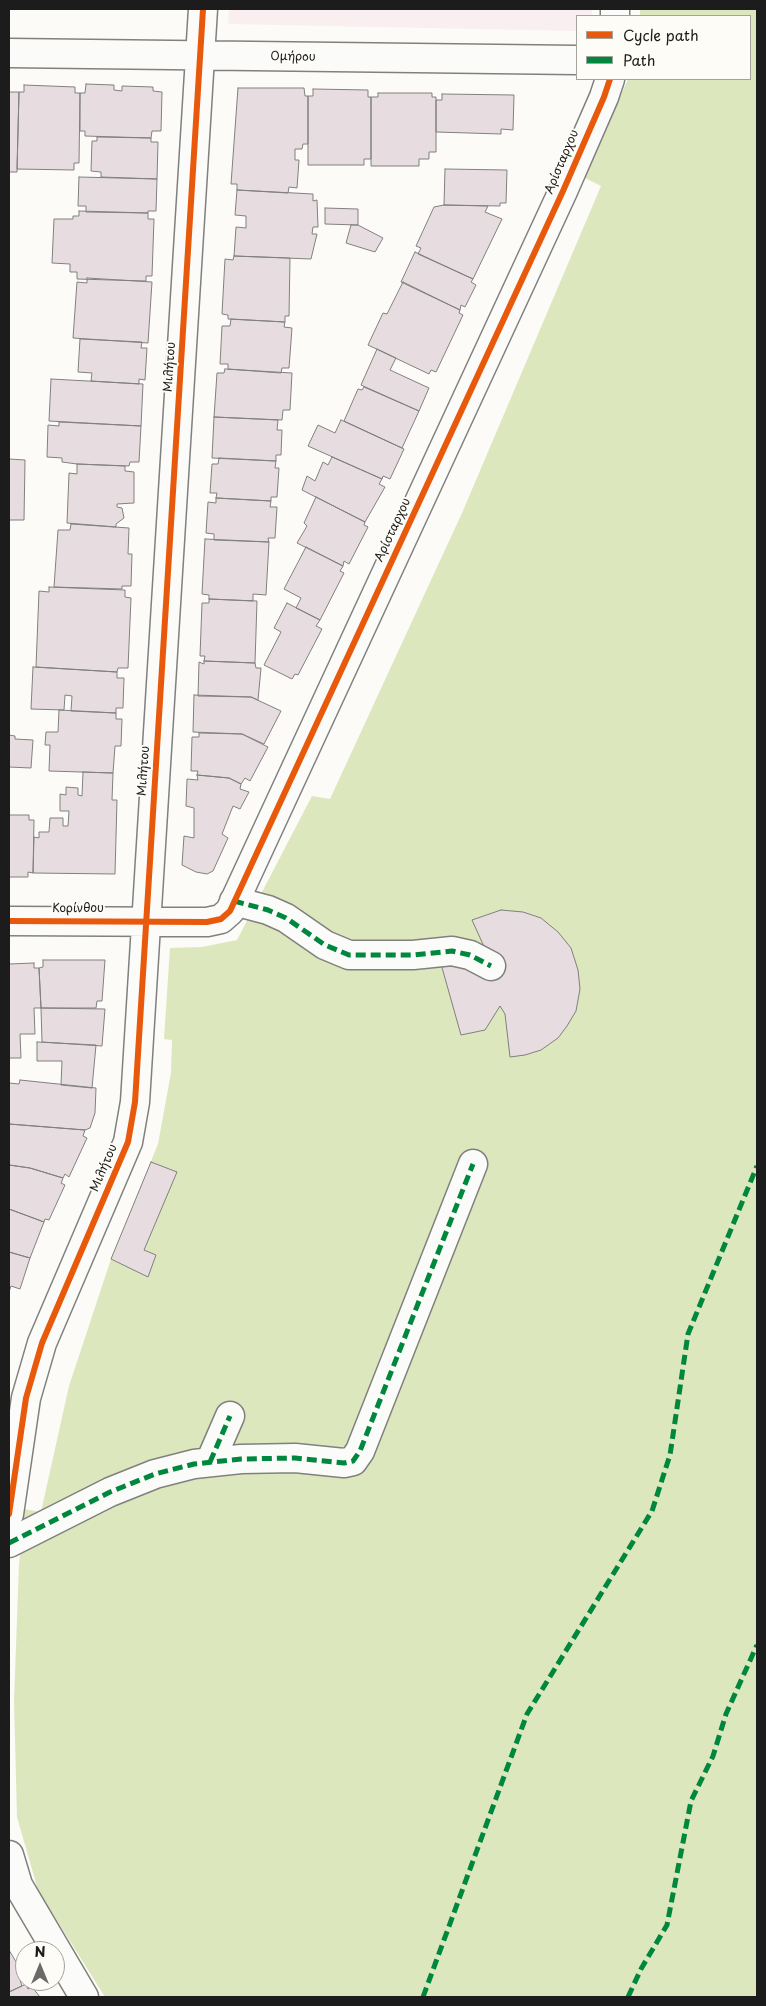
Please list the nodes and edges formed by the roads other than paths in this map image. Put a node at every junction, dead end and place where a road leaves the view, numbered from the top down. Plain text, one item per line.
1 (203, 9) edge
2 (9, 53) edge
3 (200, 55) junction
4 (576, 60) edge
5 (610, 80) edge
6 (234, 901) junction
7 (147, 920) junction
8 (9, 921) edge
9 (491, 966) dead end
10 (473, 1164) dead end
11 (230, 1416) dead end
12 (210, 1462) junction
13 (9, 1514) edge
14 (9, 1543) edge
15 (9, 1856) edge
16 (13, 1887) edge
17 (84, 1997) edge

1 - 3 street, Μιλήτου
2 - 3 street, Ομήρου
3 - 4 street, Ομήρου
3 - 7 street, Μιλήτου
5 - 6 street, Αρίσταρχου
6 - 7 street, Αρίσταρχου
6 - 9 street
7 - 8 street, Κορίνθου
7 - 13 street, Μιλήτου
10 - 12 street
11 - 12 street
12 - 14 street
15 - 16 street
16 - 17 street

